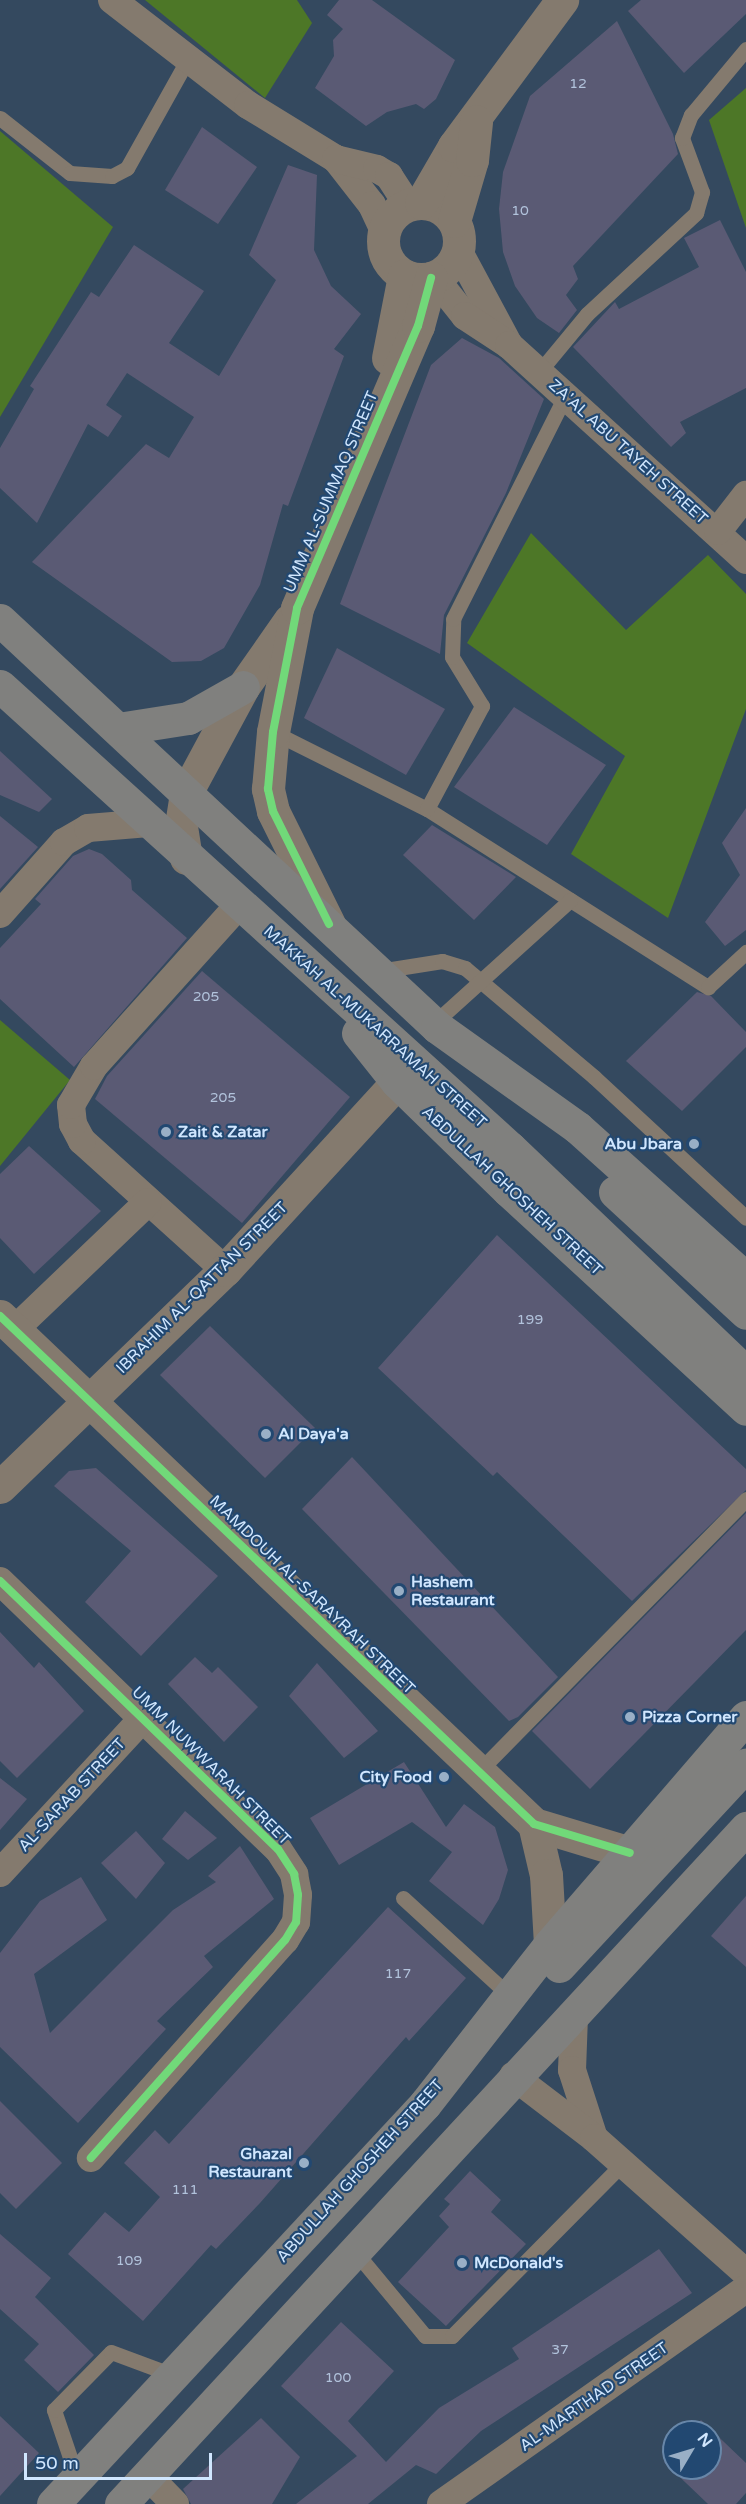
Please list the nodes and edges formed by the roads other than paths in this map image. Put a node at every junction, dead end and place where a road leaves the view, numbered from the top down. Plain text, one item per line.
1 (112, 0) edge
2 (562, 0) edge
3 (746, 49) edge
4 (188, 59) junction
5 (0, 118) edge
6 (476, 121) junction
7 (336, 159) junction
8 (415, 204) junction
9 (384, 231) junction
10 (456, 235) junction
11 (423, 277) junction
12 (509, 345) junction
13 (539, 372) junction
14 (565, 396) junction
15 (746, 495) edge
16 (718, 531) junction
17 (746, 560) edge
18 (297, 608) junction
19 (0, 620) edge
20 (0, 686) edge
21 (243, 687) junction
22 (118, 729) junction
23 (273, 732) junction
24 (186, 793) junction
25 (428, 809) junction
26 (149, 823) junction
27 (186, 858) junction
28 (570, 900) junction
29 (239, 905) junction
30 (0, 914) edge
31 (329, 924) junction
32 (746, 952) edge
33 (296, 956) junction
34 (379, 971) junction
35 (482, 980) junction
36 (435, 1025) junction
37 (397, 1082) junction
38 (148, 1202) junction
39 (746, 1218) edge
40 (225, 1270) junction
41 (746, 1279) edge
42 (746, 1313) edge
43 (7, 1323) edge
44 (746, 1373) edge
45 (89, 1402) junction
46 (746, 1409) edge
47 (0, 1487) edge
48 (746, 1499) edge
49 (0, 1581) edge
50 (144, 1717) junction
51 (746, 1717) edge
52 (746, 1765) edge
53 (478, 1772) junction
54 (534, 1824) junction
55 (746, 1828) edge
56 (630, 1853) junction
57 (0, 1873) edge
58 (403, 1898) dead end
59 (550, 1944) junction
60 (509, 1995) junction
61 (573, 2016) junction
62 (513, 2076) junction
63 (425, 2104) junction
64 (594, 2138) junction
65 (91, 2158) dead end
66 (622, 2164) junction
67 (353, 2249) junction
68 (746, 2273) edge
69 (746, 2289) edge
70 (173, 2375) junction
71 (148, 2476) junction
72 (77, 2478) junction
73 (53, 2504) edge
74 (121, 2504) edge
75 (175, 2504) edge
76 (441, 2504) edge

1 - 4 street
2 - 6 street
3 - 13 lane
4 - 5 lane
4 - 7 street
6 - 8 street
6 - 10 street
7 - 8 street
7 - 9 street
8 - 9 street
8 - 10 street
9 - 11 street
10 - 11 street
10 - 12 street, ZA'AL ABU TAYEH STREET
11 - 12 street, ZA'AL ABU TAYEH STREET
11 - 18 street, UMM AL-SUMMAQ STREET
12 - 13 street, ZA'AL ABU TAYEH STREET
13 - 14 street, ZA'AL ABU TAYEH STREET
14 - 16 street, ZA'AL ABU TAYEH STREET
14 - 25 lane
15 - 16 street
16 - 17 street, ZA'AL ABU TAYEH STREET
18 - 21 street, UMM AL-SUMMAQ STREET
18 - 23 street, UMM AL-SUMMAQ STREET
19 - 22 main road
20 - 26 main road, MAKKAH AL-MUKARRAMAH STREET
21 - 22 main road
21 - 24 street, UMM AL-SUMMAQ STREET
22 - 24 main road
23 - 25 lane
23 - 31 street, UMM AL-SUMMAQ STREET
24 - 27 street, UMM AL-SUMMAQ STREET
24 - 31 main road
25 - 28 lane
26 - 27 main road, MAKKAH AL-MUKARRAMAH STREET
26 - 30 street
27 - 29 main road, MAKKAH AL-MUKARRAMAH STREET
28 - 32 lane
28 - 35 lane
29 - 33 main road, MAKKAH AL-MUKARRAMAH STREET
29 - 38 street
31 - 34 main road
33 - 37 main road, ABDULLAH GHOSHEH STREET
33 - 44 main road, MAKKAH AL-MUKARRAMAH STREET
34 - 35 lane
34 - 36 main road
35 - 36 lane
35 - 39 lane
36 - 41 main road
36 - 42 main road
37 - 40 street, IBRAHIM AL-QATTAN STREET
37 - 46 main road, ABDULLAH GHOSHEH STREET
38 - 40 street
38 - 43 street
40 - 45 street, IBRAHIM AL-QATTAN STREET
43 - 45 street, MAMDOUH AL-SARAYRAH STREET
45 - 47 street, IBRAHIM AL-QATTAN STREET
45 - 53 street, MAMDOUH AL-SARAYRAH STREET
48 - 53 lane
49 - 50 street, UMM NUWWARAH STREET
50 - 57 street, AL-SARAB STREET
50 - 65 street, UMM NUWWARAH STREET
51 - 56 main road, ABDULLAH GHOSHEH STREET
52 - 63 main road
53 - 54 street, MAMDOUH AL-SARAYRAH STREET
54 - 56 street, MAMDOUH AL-SARAYRAH STREET
54 - 59 street
55 - 61 main road
56 - 59 main road, ABDULLAH GHOSHEH STREET
58 - 60 lane
59 - 60 main road, ABDULLAH GHOSHEH STREET
60 - 63 main road, ABDULLAH GHOSHEH STREET
61 - 62 main road
61 - 64 street
62 - 64 street
62 - 67 main road
63 - 70 main road, ABDULLAH GHOSHEH STREET
64 - 66 street
66 - 67 lane
66 - 68 street
67 - 71 main road
69 - 76 street, AL-MARTHAD STREET
70 - 72 main road, ABDULLAH GHOSHEH STREET
70 - 72 lane
71 - 74 main road
71 - 75 street
72 - 73 main road, ABDULLAH GHOSHEH STREET

